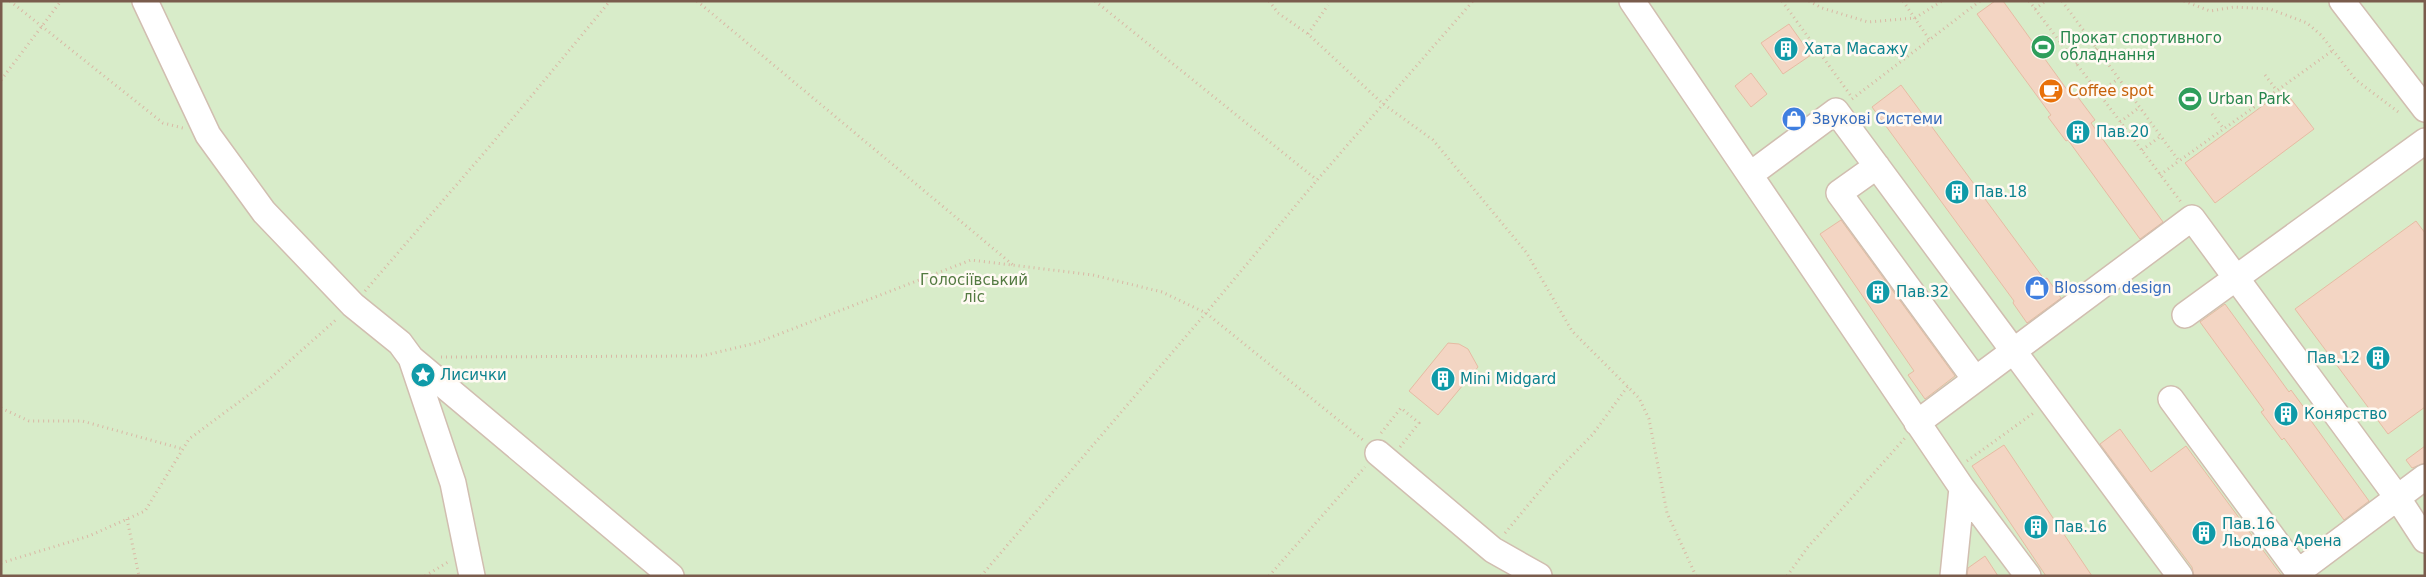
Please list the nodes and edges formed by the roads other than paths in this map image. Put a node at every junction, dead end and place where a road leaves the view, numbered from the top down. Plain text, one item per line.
1 (145, 1) edge
2 (1632, 1) edge
3 (2342, 1) edge
4 (2414, 112) edge
5 (2425, 142) edge
6 (1877, 166) junction
7 (1751, 174) junction
8 (2236, 278) junction
9 (2185, 315) dead end
10 (2014, 350) junction
11 (411, 358) junction
12 (1975, 379) junction
13 (2171, 398) dead end
14 (1917, 423) junction
15 (1379, 453) road end
16 (2425, 477) edge
17 (1957, 480) junction
18 (2397, 497) junction
19 (2425, 540) edge
20 (2300, 574) edge
21 (472, 576) edge
22 (671, 576) edge
23 (1539, 576) edge
24 (1952, 576) edge
25 (2028, 576) edge
26 (2180, 576) edge

1 - 11 street
2 - 7 street
3 - 4 street
5 - 8 street
6 - 7 street
6 - 10 street
6 - 12 street
7 - 14 street
8 - 9 street
8 - 10 street
8 - 18 street
10 - 12 street
10 - 26 street
11 - 21 street
11 - 22 street
12 - 14 street
13 - 20 street
14 - 17 street
15 - 23 street
16 - 18 street
17 - 24 street
17 - 25 street
18 - 19 street
18 - 20 street

